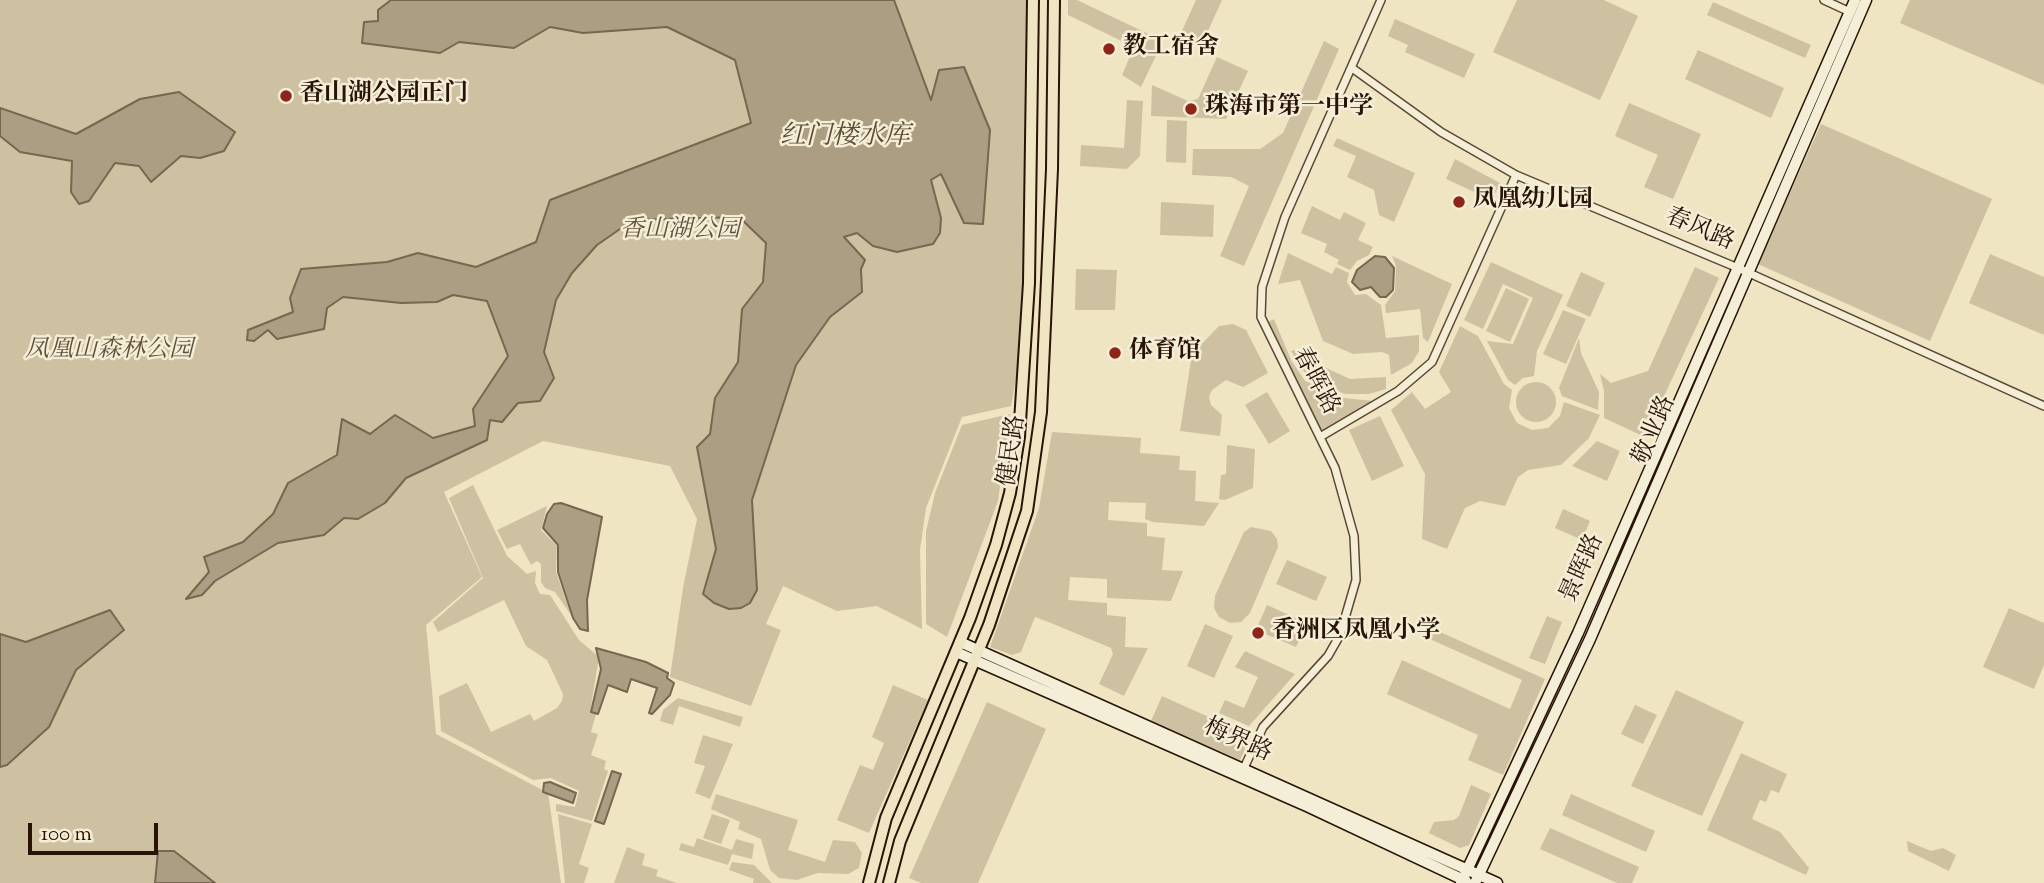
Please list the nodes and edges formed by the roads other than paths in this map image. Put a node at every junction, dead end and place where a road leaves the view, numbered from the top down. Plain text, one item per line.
1 (1032, 0) edge
2 (1054, 0) edge
3 (1381, 0) edge
4 (1824, 0) edge
5 (1855, 0) edge
6 (1866, 0) edge
7 (1850, 12) junction
8 (1352, 68) junction
9 (1516, 175) junction
10 (1742, 270) junction
11 (2044, 406) edge
12 (1321, 437) junction
13 (958, 647) junction
14 (977, 656) junction
15 (1244, 768) junction
16 (1469, 879) edge
17 (869, 883) edge
18 (889, 883) edge
19 (1497, 883) edge

1 - 13 main road, 健民路
2 - 14 main road, 健民路
3 - 8 street, 春晖路
4 - 7 street
5 - 7 main road, 敬业路
6 - 10 main road, 敬业路
7 - 10 main road, 敬业路
8 - 9 street, 春风路
8 - 12 street, 春晖路
9 - 10 street, 春风路
9 - 12 street
10 - 11 street, 春风路
10 - 16 main road, 敬业路
12 - 15 street, 春晖路
13 - 14 main road
13 - 17 main road, 健民路
14 - 15 main road, 梅界路
14 - 16 main road
14 - 18 main road, 健民路
15 - 16 main road, 梅界路
16 - 19 main road, 梅界路

